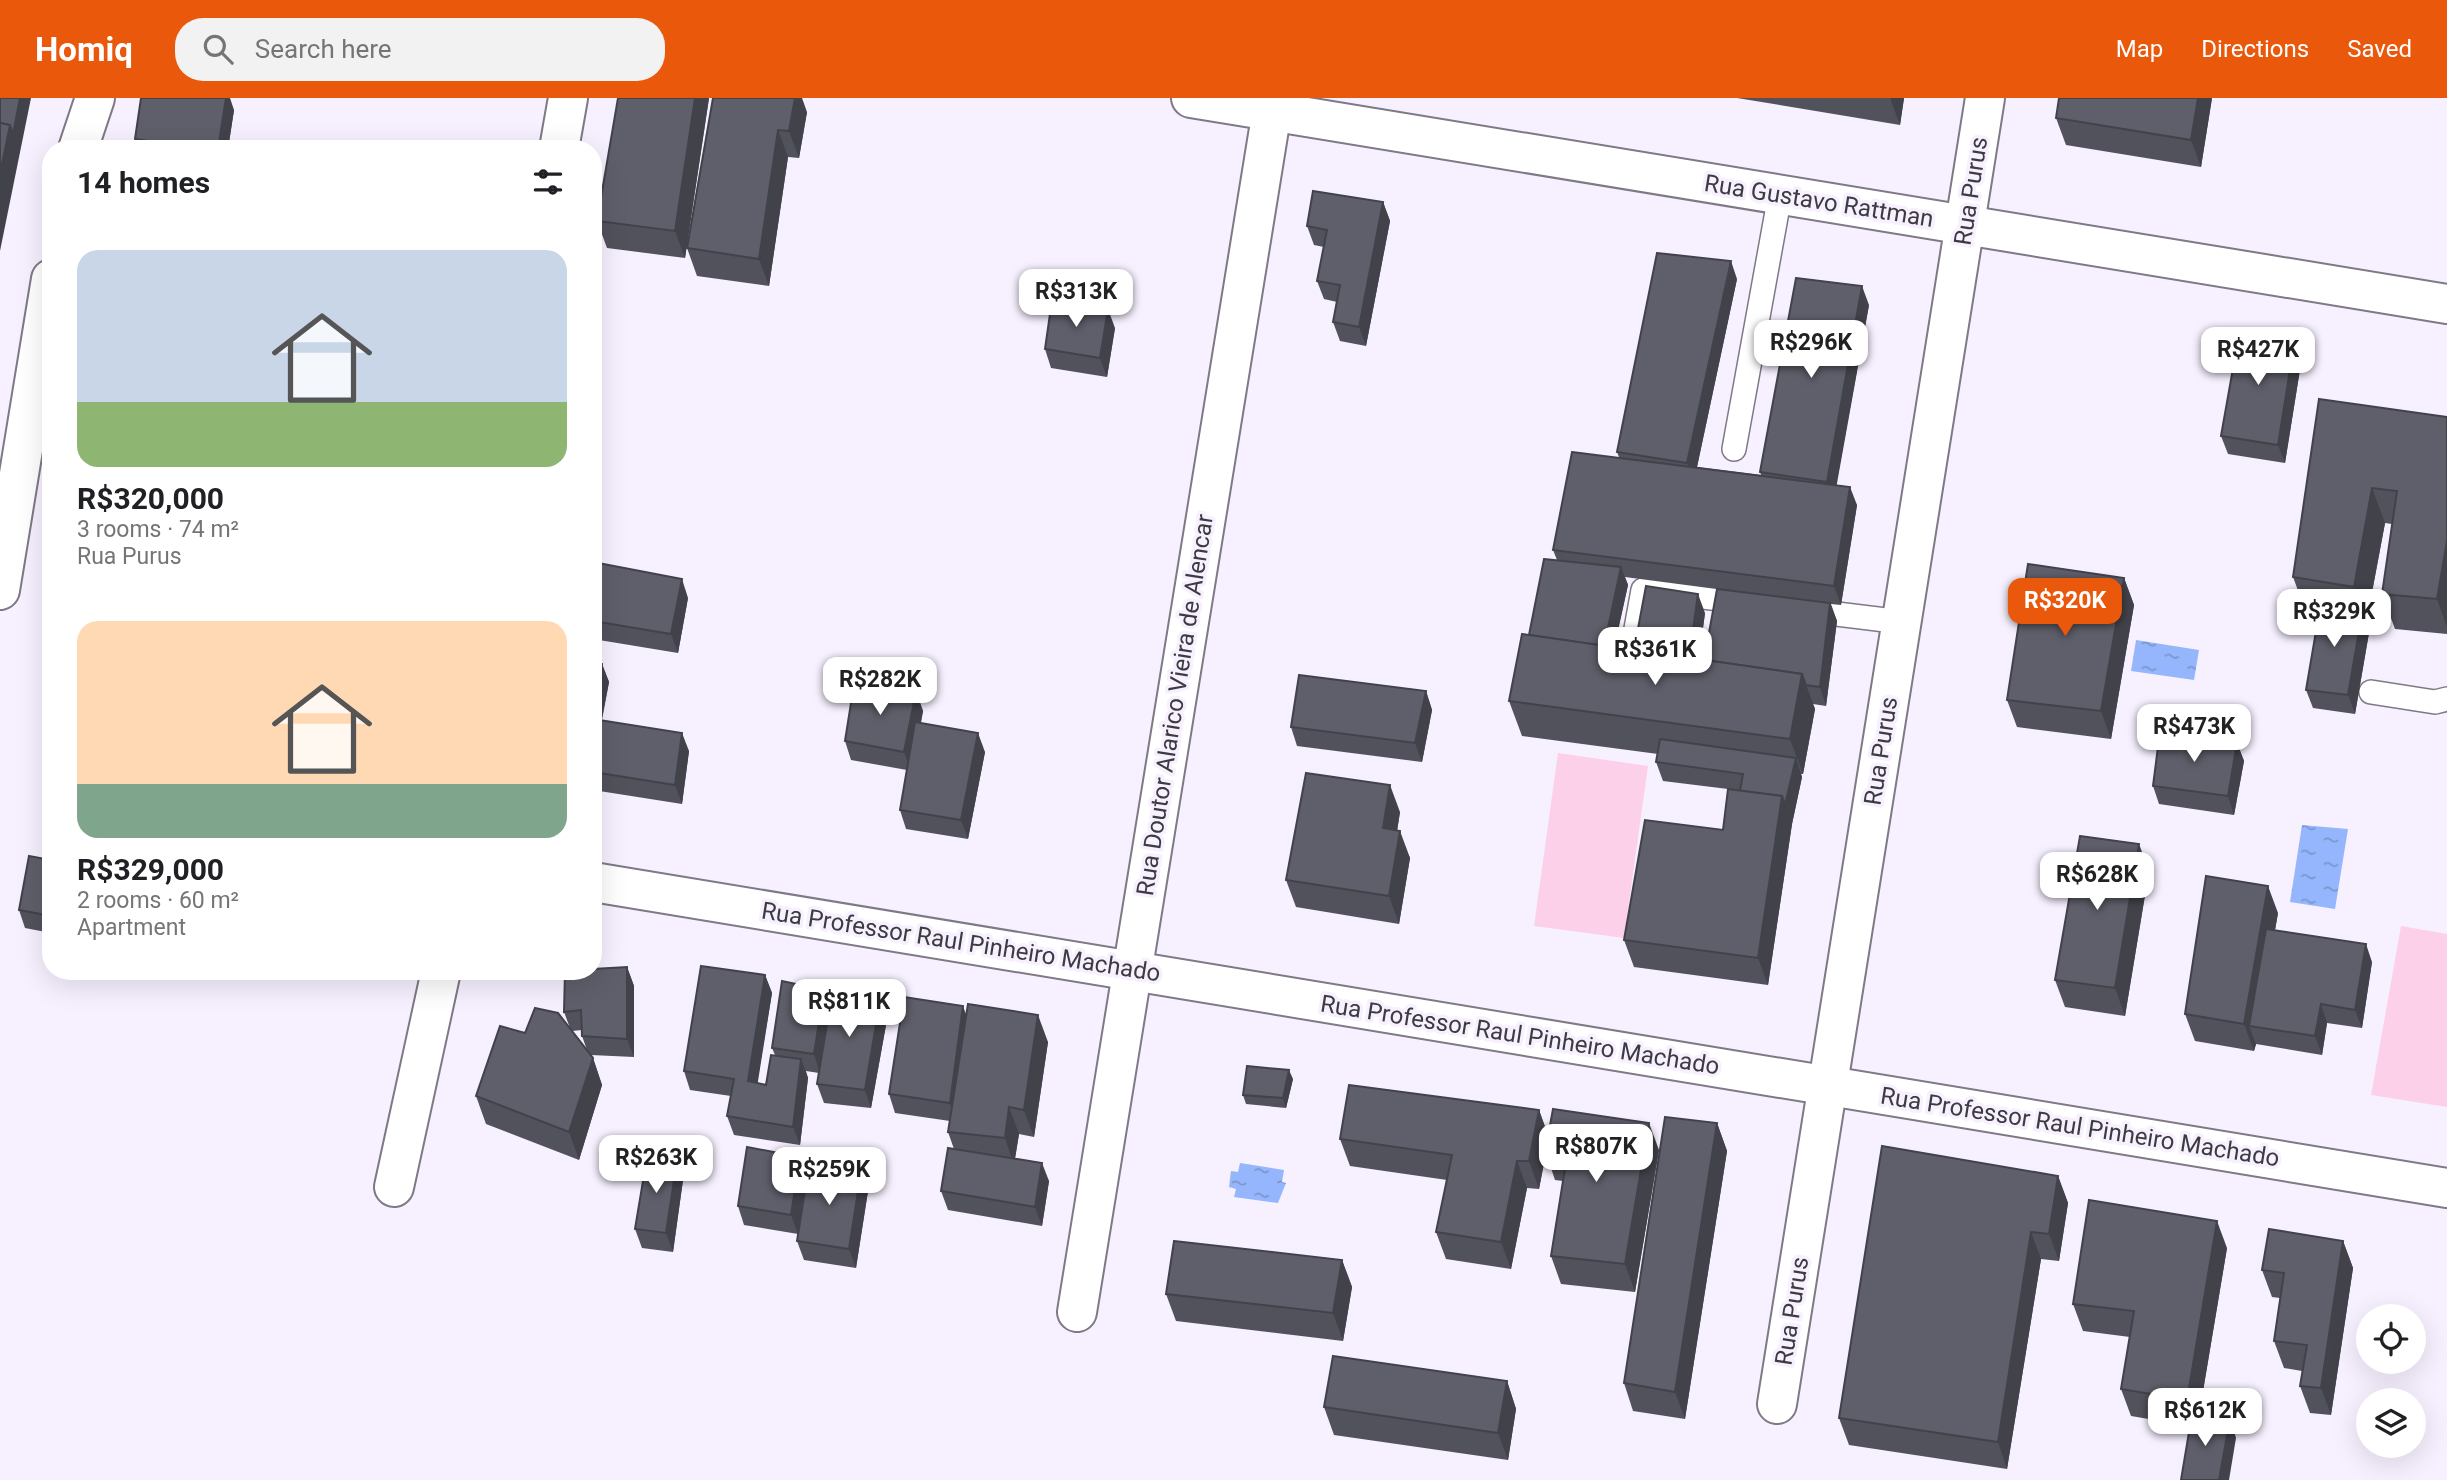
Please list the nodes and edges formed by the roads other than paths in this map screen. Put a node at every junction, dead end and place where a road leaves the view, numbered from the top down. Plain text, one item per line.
1 (95, 98) edge
2 (568, 98) edge
3 (1191, 98) edge
4 (1985, 98) edge
5 (1273, 105) edge
6 (81, 140) edge
7 (561, 140) edge
8 (1780, 195) junction
9 (1965, 225) junction
10 (2447, 304) edge
11 (42, 334) edge
12 (1734, 449) dead end
13 (0, 590) edge
14 (1716, 599) junction
15 (1712, 622) edge
16 (1902, 622) junction
17 (1629, 667) edge
18 (2371, 692) dead end
19 (2447, 699) edge
20 (602, 883) edge
21 (1132, 971) junction
22 (439, 980) edge
23 (1828, 1086) junction
24 (394, 1187) dead end
25 (2447, 1188) edge
26 (1077, 1312) dead end
27 (1777, 1404) dead end

1 - 6 street
2 - 7 street
3 - 5 street, Rua Gustavo Rattman
4 - 9 street, Rua Purus
5 - 8 street, Rua Gustavo Rattman
5 - 21 street, Rua Doutor Alarico Vieira de Alencar
8 - 9 street, Rua Gustavo Rattman
8 - 12 lane
9 - 10 street, Rua Gustavo Rattman
9 - 16 street, Rua Purus
11 - 13 street
14 - 15 lane
14 - 16 lane
14 - 17 lane
16 - 23 street, Rua Purus
18 - 19 lane
20 - 21 street, Rua Professor Raul Pinheiro Machado
21 - 23 street, Rua Professor Raul Pinheiro Machado
21 - 26 street, Rua Doutor Alarico Vieira de Alencar
22 - 24 street
23 - 25 street, Rua Professor Raul Pinheiro Machado
23 - 27 street, Rua Purus

